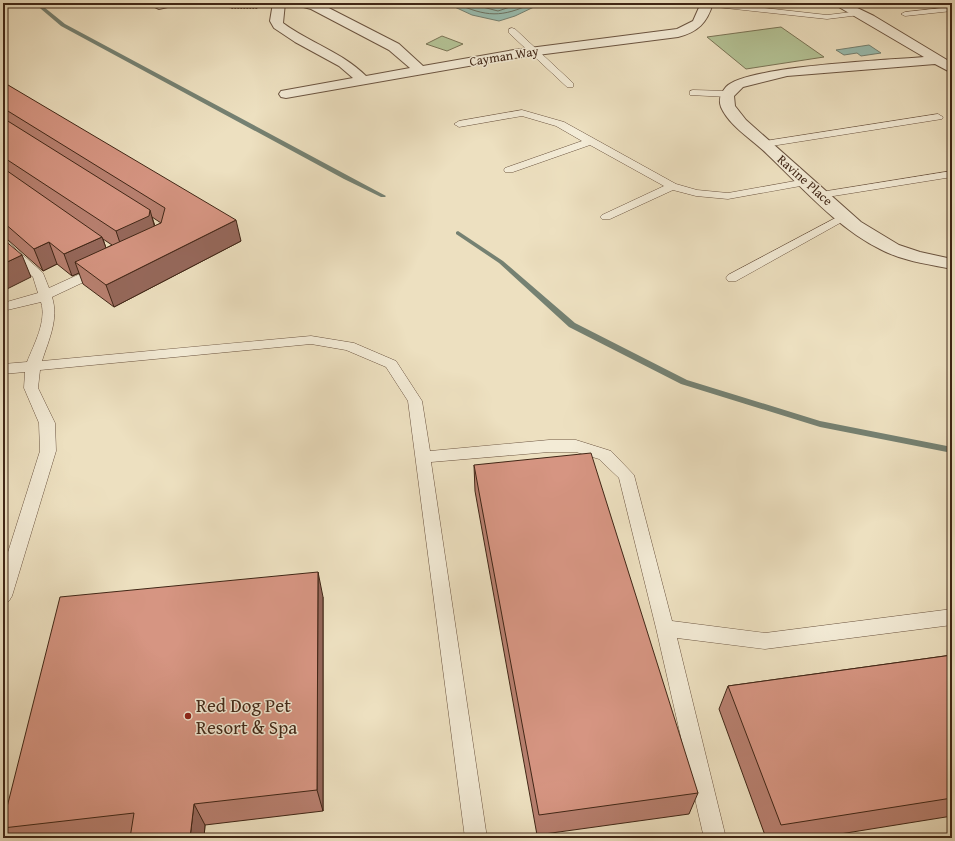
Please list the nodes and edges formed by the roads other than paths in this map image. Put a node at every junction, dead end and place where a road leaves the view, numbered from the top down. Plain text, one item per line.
1 (172, 3) edge
2 (300, 3) edge
3 (838, 3) edge
4 (707, 4) edge
5 (279, 5) edge
6 (159, 6) dead end
7 (952, 9) edge
8 (860, 13) junction
9 (905, 14) dead end
10 (512, 31) dead end
11 (535, 51) junction
12 (938, 60) junction
13 (951, 68) edge
14 (421, 71) junction
15 (776, 76) junction
16 (364, 81) junction
17 (570, 84) dead end
18 (693, 93) dead end
19 (286, 94) dead end
20 (728, 94) junction
21 (938, 117) dead end
22 (459, 124) dead end
23 (591, 141) junction
24 (765, 144) junction
25 (509, 170) dead end
26 (952, 174) edge
27 (806, 182) junction
28 (672, 186) junction
29 (821, 195) junction
30 (845, 216) junction
31 (606, 217) dead end
32 (3, 244) edge
33 (112, 264) edge
34 (952, 264) edge
35 (732, 278) dead end
36 (45, 294) junction
37 (3, 307) edge
38 (33, 366) junction
39 (3, 369) edge
40 (422, 456) junction
41 (3, 596) edge
42 (952, 617) edge
43 (665, 628) junction
44 (476, 838) edge
45 (715, 838) edge

1 - 6 street
2 - 14 street
3 - 8 street
4 - 8 lane
4 - 11 street, Cayman Way
5 - 16 street
7 - 9 lane
8 - 12 street
10 - 11 lane
11 - 14 street, Cayman Way
11 - 17 lane
12 - 13 street
12 - 15 street
13 - 15 street
14 - 16 street, Cayman Way
15 - 20 street
16 - 19 street, Cayman Way
18 - 20 lane
20 - 24 street, Ravine Place
21 - 24 lane
22 - 23 lane
23 - 25 lane
23 - 28 lane
24 - 27 street, Ravine Place
26 - 29 lane
27 - 28 lane
27 - 29 street, Ravine Place
28 - 31 lane
29 - 30 street, Ravine Place
30 - 34 street, Ravine Place
30 - 35 lane
32 - 36 lane
33 - 36 lane
36 - 37 lane
36 - 38 lane
38 - 39 lane
38 - 40 lane
38 - 41 lane
40 - 43 lane
40 - 44 lane
42 - 43 lane
43 - 45 lane

